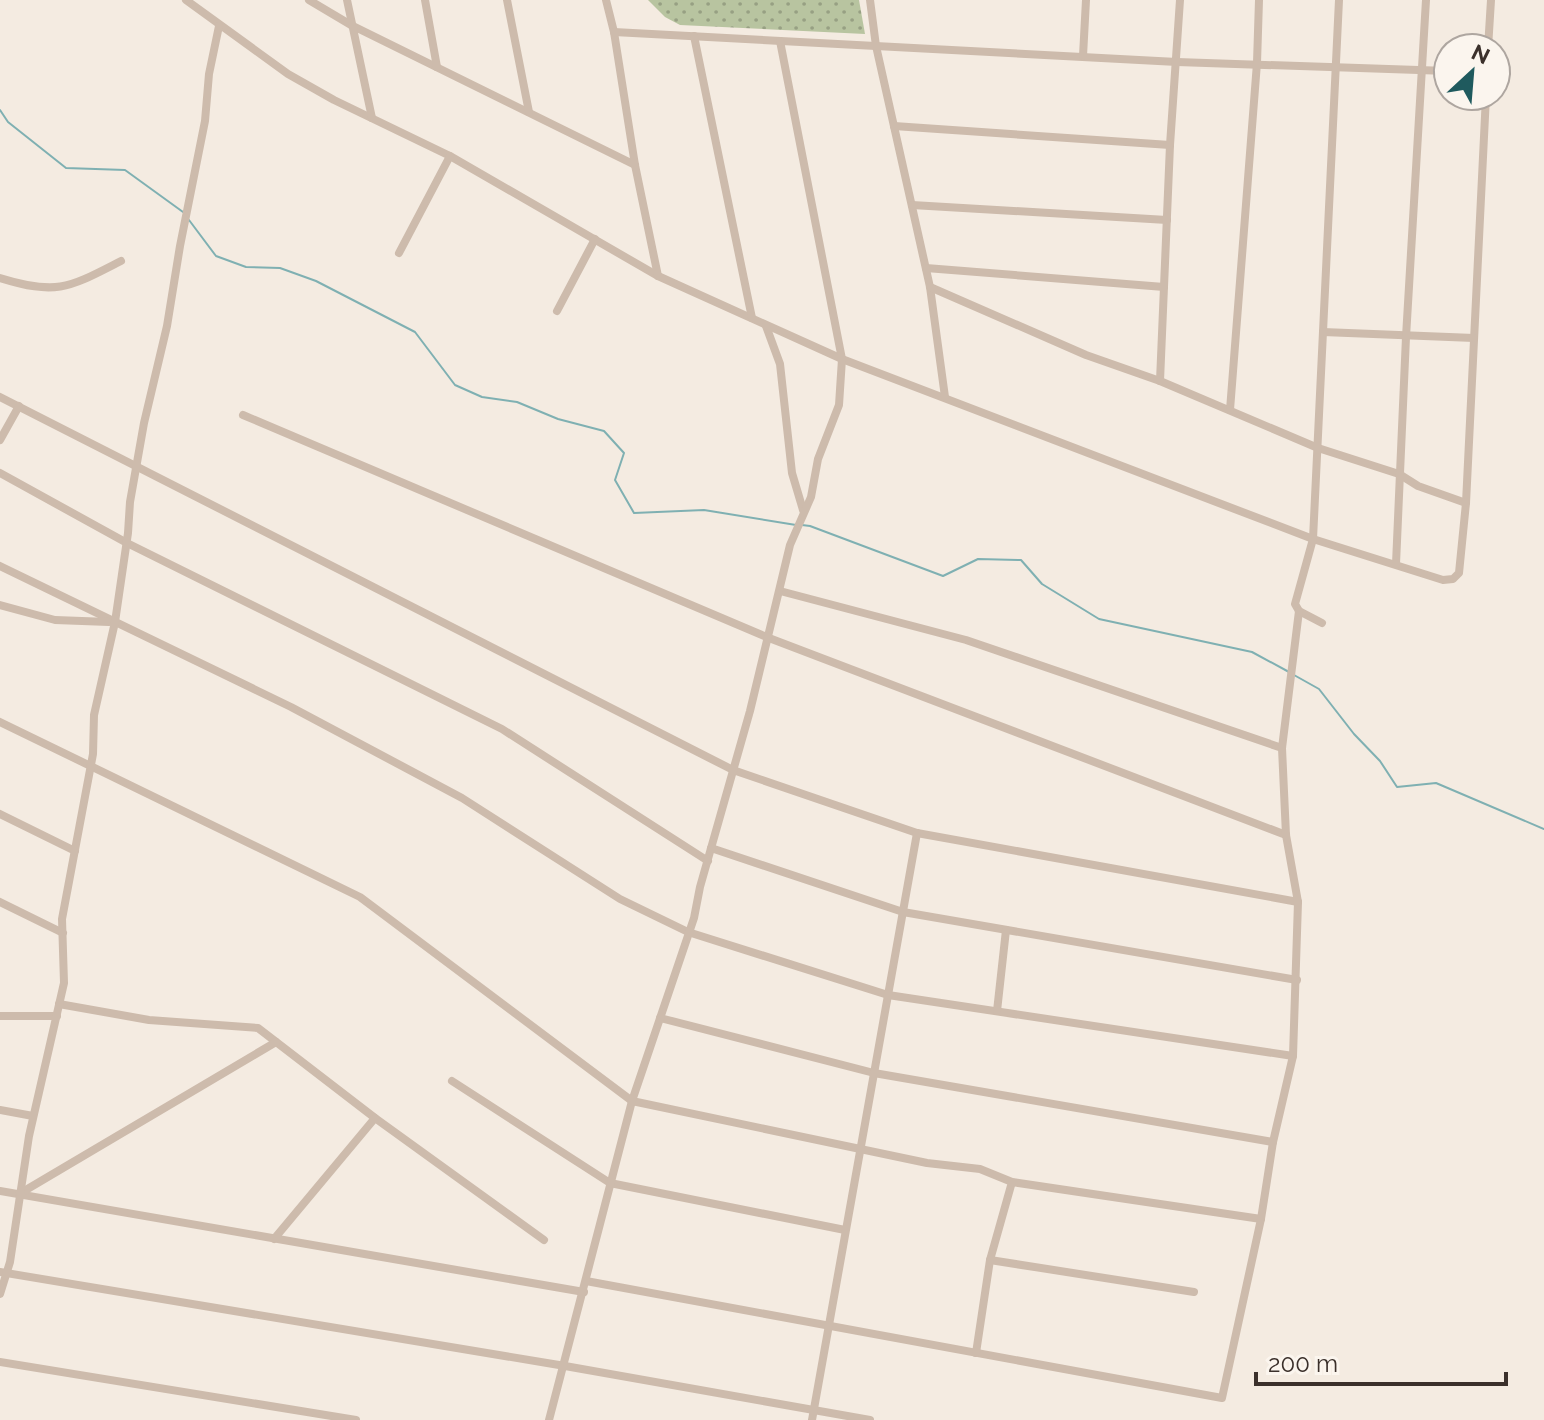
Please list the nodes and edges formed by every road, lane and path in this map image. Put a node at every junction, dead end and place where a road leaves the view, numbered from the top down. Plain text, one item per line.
1 (186, 0) edge
2 (309, 0) edge
3 (347, 0) edge
4 (425, 0) edge
5 (507, 0) edge
6 (606, 0) edge
7 (870, 0) edge
8 (1086, 0) edge
9 (1180, 0) edge
10 (1259, 0) edge
11 (1339, 0) edge
12 (1426, 0) edge
13 (1491, 0) edge
14 (351, 25) junction
15 (219, 26) junction
16 (614, 32) junction
17 (1489, 32) edge
18 (694, 36) junction
19 (780, 41) junction
20 (876, 46) junction
21 (1083, 56) junction
22 (1177, 62) junction
23 (1257, 63) junction
24 (437, 67) junction
25 (1336, 67) junction
26 (1422, 69) junction
27 (1432, 70) edge
28 (529, 112) junction
29 (1485, 112) edge
30 (372, 118) junction
31 (894, 126) junction
32 (1170, 145) junction
33 (450, 156) junction
34 (635, 165) junction
35 (912, 205) junction
36 (1167, 220) junction
37 (595, 239) junction
38 (399, 253) dead end
39 (121, 261) dead end
40 (926, 268) junction
41 (658, 276) junction
42 (0, 278) edge
43 (930, 287) junction
44 (1164, 287) junction
45 (557, 311) dead end
46 (752, 318) junction
47 (766, 326) junction
48 (1323, 332) junction
49 (1406, 337) junction
50 (1474, 338) junction
51 (842, 359) junction
52 (1160, 381) junction
53 (0, 397) edge
54 (945, 397) junction
55 (19, 406) junction
56 (1230, 410) junction
57 (243, 415) dead end
58 (0, 440) edge
59 (1318, 448) junction
60 (137, 466) junction
61 (0, 473) edge
62 (1399, 474) junction
63 (1466, 503) junction
64 (803, 510) junction
65 (1313, 539) junction
66 (127, 543) junction
67 (1396, 564) junction
68 (0, 566) edge
69 (780, 591) junction
70 (0, 605) edge
71 (1299, 611) junction
72 (115, 622) junction
73 (1322, 623) dead end
74 (769, 638) junction
75 (0, 722) edge
76 (1282, 748) junction
77 (91, 765) junction
78 (733, 770) junction
79 (0, 814) edge
80 (917, 833) junction
81 (1286, 835) junction
82 (711, 848) junction
83 (75, 851) junction
84 (708, 861) junction
85 (0, 902) edge
86 (1298, 902) junction
87 (903, 912) junction
88 (1006, 930) junction
89 (688, 932) junction
90 (63, 933) junction
91 (1297, 980) junction
92 (888, 995) junction
93 (59, 1004) junction
94 (997, 1011) junction
95 (0, 1016) edge
96 (57, 1016) junction
97 (660, 1018) junction
98 (276, 1042) junction
99 (1293, 1056) junction
100 (874, 1073) junction
101 (452, 1081) dead end
102 (632, 1101) junction
103 (0, 1110) edge
104 (33, 1116) junction
105 (375, 1118) junction
106 (1273, 1142) junction
107 (860, 1149) junction
108 (1012, 1182) junction
109 (610, 1183) junction
110 (0, 1191) edge
111 (18, 1194) junction
112 (1261, 1219) junction
113 (845, 1230) junction
114 (274, 1239) junction
115 (544, 1240) dead end
116 (990, 1260) junction
117 (3, 1273) edge
118 (586, 1281) junction
119 (584, 1292) junction
120 (1194, 1292) dead end
121 (0, 1294) edge
122 (828, 1326) junction
123 (976, 1353) junction
124 (0, 1362) edge
125 (565, 1366) junction
126 (813, 1415) edge
127 (356, 1420) edge
128 (549, 1420) edge
129 (870, 1420) edge

1 - 15 street
2 - 14 street
3 - 14 street
4 - 24 street
5 - 28 street
6 - 16 street
7 - 20 street
8 - 21 street
9 - 22 street
10 - 23 street
11 - 25 street
12 - 26 street
13 - 17 street
14 - 24 street
14 - 30 street
15 - 30 street
15 - 60 street
16 - 18 street
16 - 34 street
18 - 19 street
18 - 46 street
19 - 20 street
19 - 51 street
20 - 21 street
20 - 31 street
21 - 22 street
22 - 23 street
22 - 32 street
23 - 25 street
23 - 56 street
24 - 28 street
25 - 26 street
25 - 48 street
26 - 27 street
26 - 49 street
28 - 34 street
29 - 50 street
30 - 33 street
31 - 32 street
31 - 35 street
32 - 36 street
33 - 37 street
33 - 38 street
34 - 41 street
35 - 36 street
35 - 40 street
36 - 44 street
37 - 41 street
37 - 45 street
39 - 42 street
40 - 43 street
40 - 44 street
41 - 46 street
43 - 52 street
43 - 54 street
44 - 52 street
46 - 47 street
47 - 51 street
47 - 64 street
48 - 49 street
48 - 59 street
49 - 50 street
49 - 62 street
50 - 63 street
51 - 54 street
51 - 64 street
52 - 56 street
53 - 55 street
54 - 65 street
55 - 58 street
55 - 60 street
56 - 59 street
57 - 74 street
59 - 62 street
59 - 65 street
60 - 66 street
60 - 78 street
61 - 66 street
62 - 63 street
62 - 67 street
63 - 67 street
64 - 69 street
65 - 67 street
65 - 71 street
66 - 72 street
66 - 84 street
68 - 72 street
69 - 74 street
69 - 76 street
70 - 72 street
71 - 73 street
71 - 76 street
72 - 77 street
72 - 89 street
74 - 78 street
74 - 81 street
75 - 77 street
76 - 81 street
77 - 83 street
77 - 102 street
78 - 80 street
78 - 82 street
79 - 83 street
80 - 86 street
80 - 87 street
81 - 86 street
82 - 84 street
82 - 87 street
83 - 90 street
84 - 89 street
85 - 90 street
86 - 91 street
87 - 88 street
87 - 92 street
88 - 91 street
88 - 94 street
89 - 92 street
89 - 97 street
90 - 93 street
91 - 99 street
92 - 94 street
92 - 100 street
93 - 96 street
93 - 98 street
94 - 99 street
95 - 96 street
96 - 104 street
97 - 100 street
97 - 102 street
98 - 105 street
98 - 111 street
99 - 106 street
100 - 106 street
100 - 107 street
101 - 109 street
102 - 107 street
102 - 109 street
103 - 104 street
104 - 111 street
105 - 114 street
105 - 115 street
106 - 112 street
107 - 108 street
107 - 113 street
108 - 112 street
108 - 116 street
109 - 113 street
109 - 118 street
110 - 111 street
111 - 114 street
111 - 117 street
112 - 123 street
113 - 122 street
114 - 119 street
116 - 120 street
116 - 123 street
117 - 121 street
117 - 125 street
118 - 119 street
118 - 122 street
119 - 125 street
122 - 123 street
122 - 126 street
124 - 127 street
125 - 126 street
125 - 128 street
126 - 129 street

